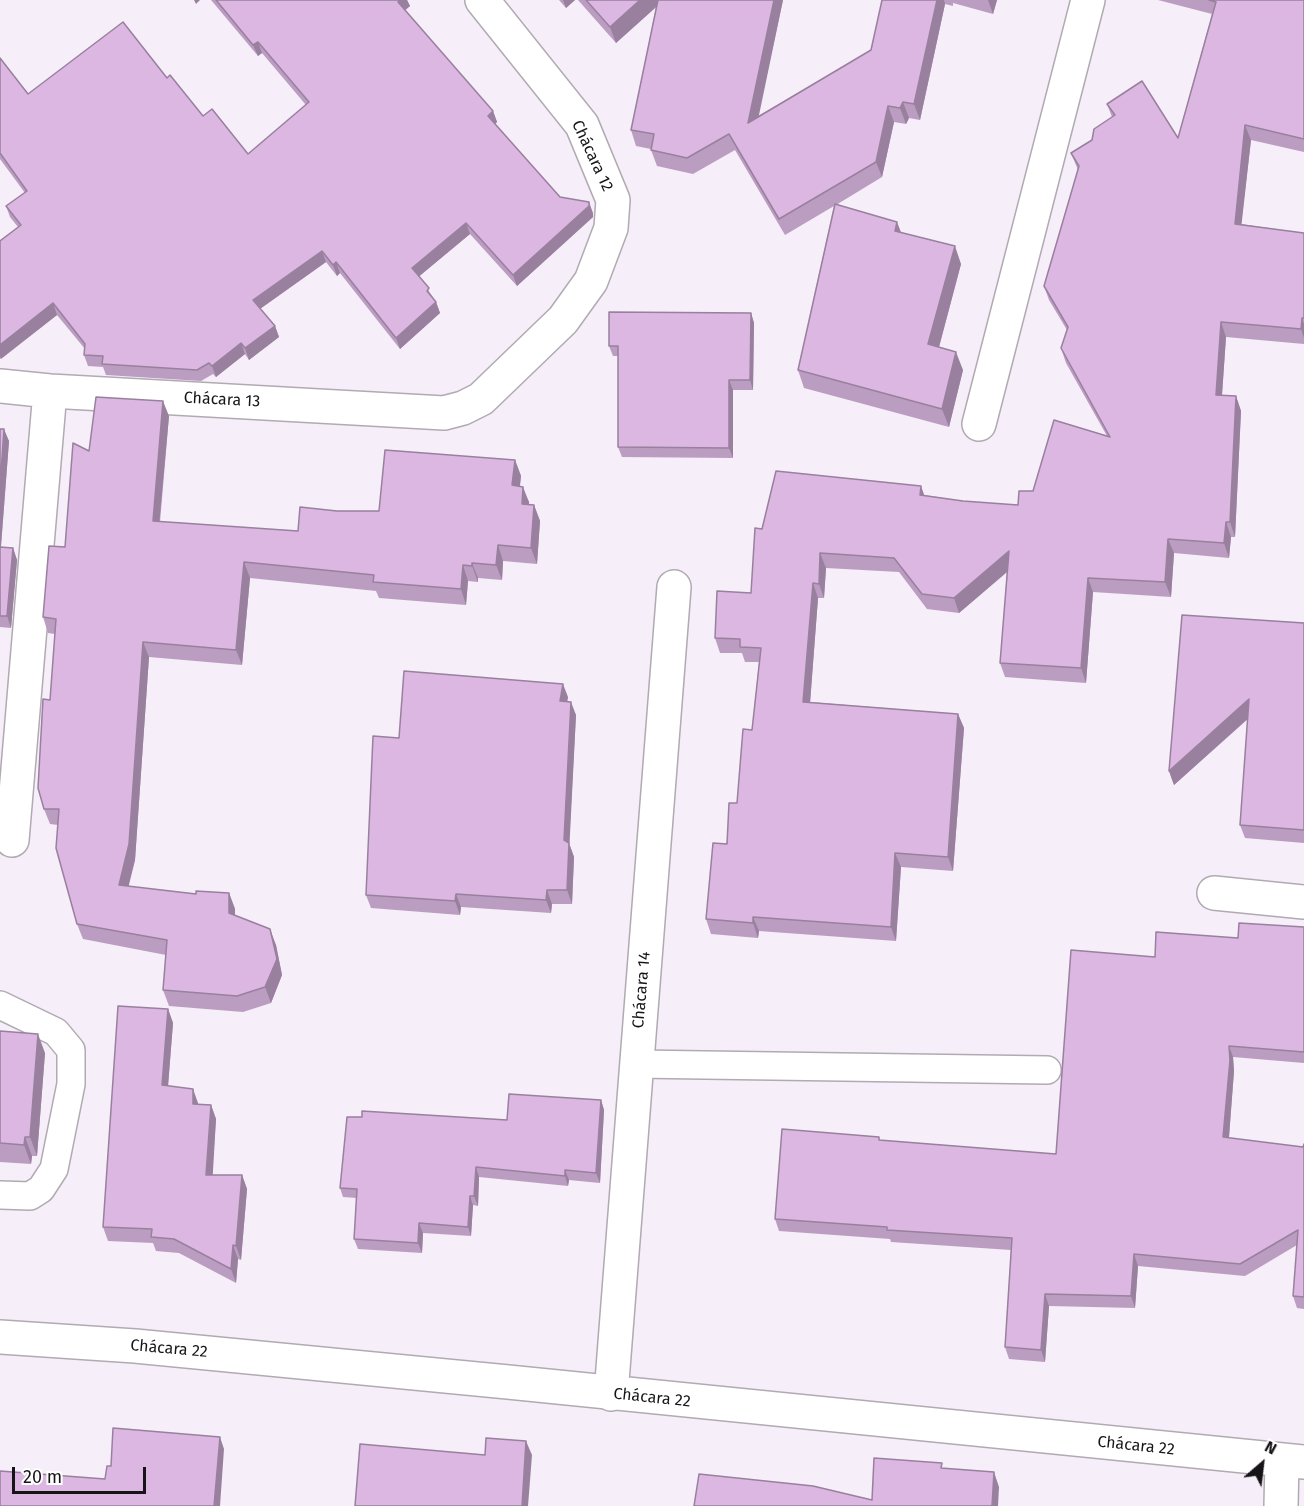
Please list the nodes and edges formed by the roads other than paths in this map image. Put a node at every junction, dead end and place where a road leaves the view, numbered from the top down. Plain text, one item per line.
1 (482, 0) edge
2 (1088, 0) edge
3 (0, 386) edge
4 (50, 391) junction
5 (444, 412) joint
6 (980, 424) dead end
7 (674, 587) dead end
8 (12, 840) dead end
9 (1214, 893) dead end
10 (1304, 902) edge
11 (0, 1005) edge
12 (636, 1064) junction
13 (1047, 1070) dead end
14 (0, 1195) edge
15 (0, 1337) edge
16 (611, 1394) junction
17 (1293, 1461) edge
18 (1281, 1506) edge

1 - 5 street, Chácara 12
2 - 6 street
3 - 4 street, Chácara 13
4 - 5 street, Chácara 13
4 - 8 street
7 - 12 street, Chácara 14
9 - 10 street
11 - 14 lane
12 - 13 lane
12 - 16 street, Chácara 14
15 - 16 street, Chácara 22
16 - 17 street, Chácara 22
17 - 18 street

